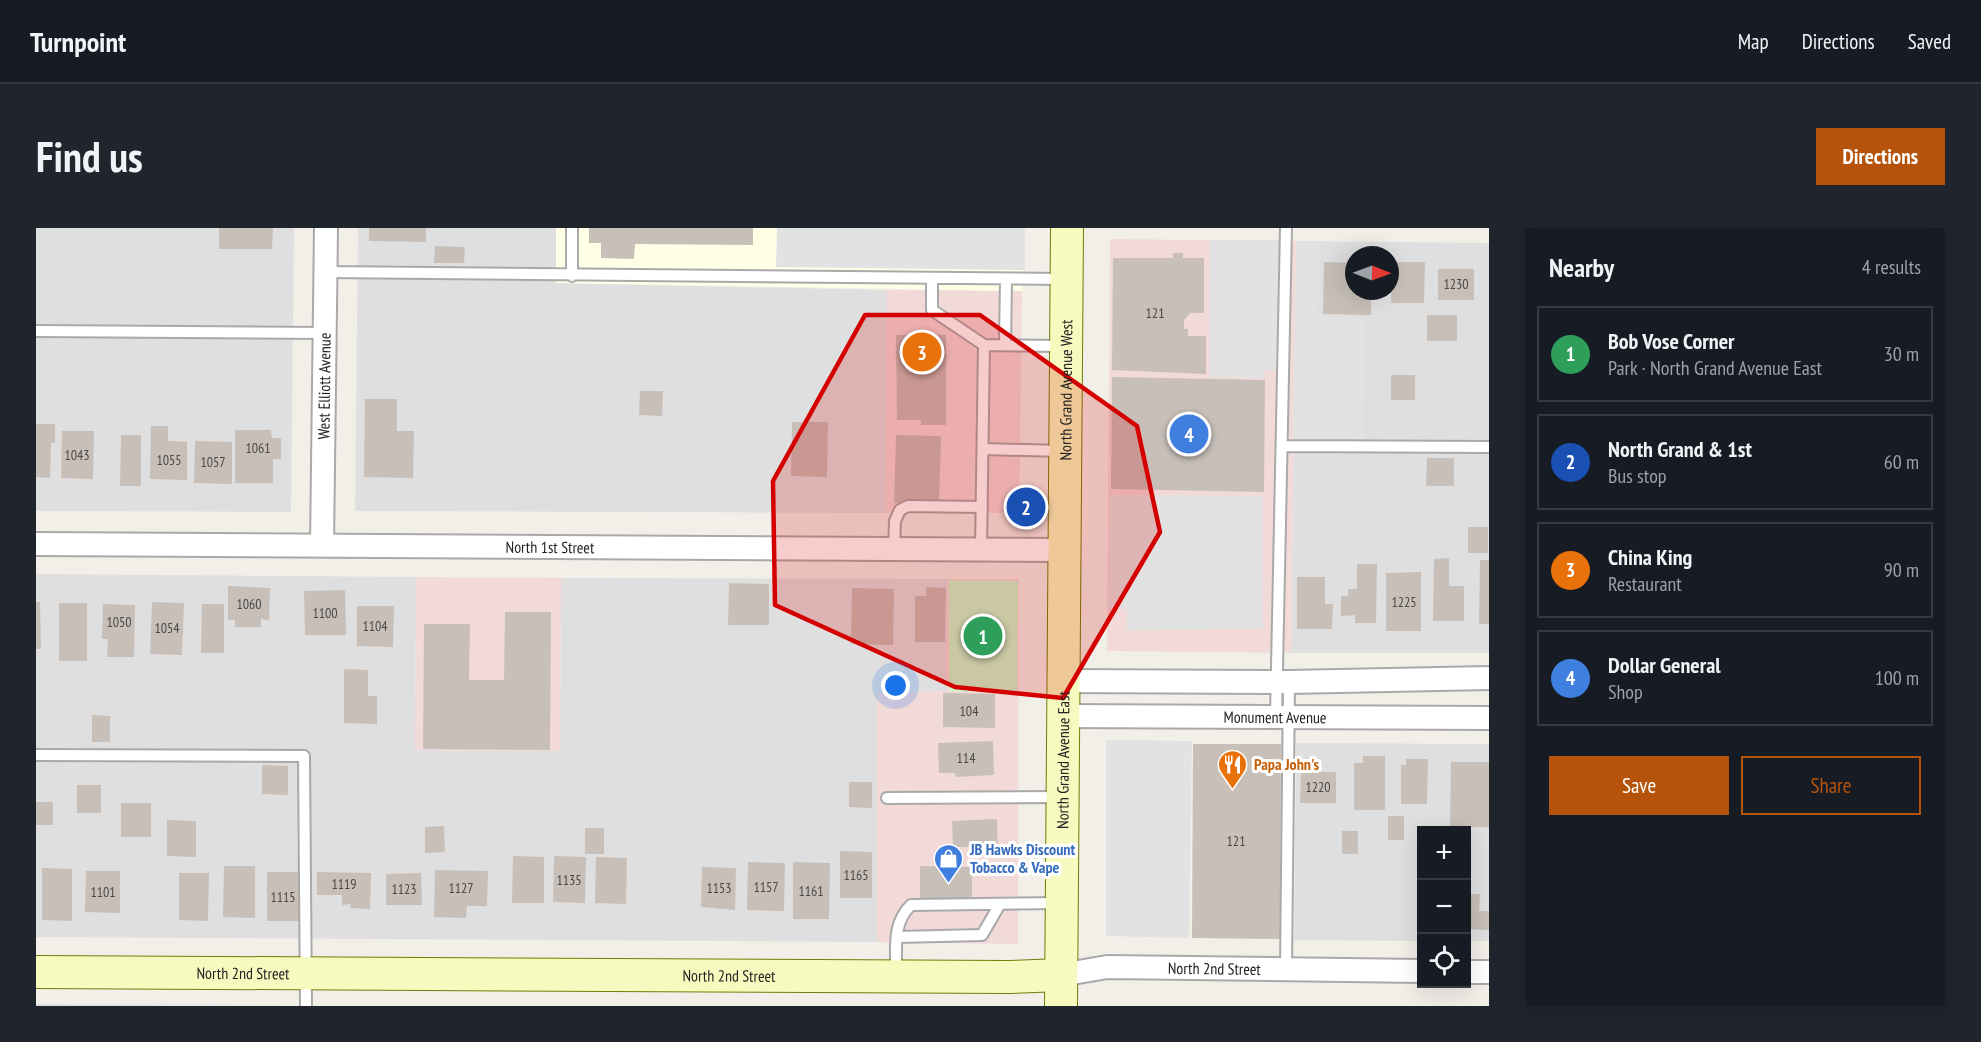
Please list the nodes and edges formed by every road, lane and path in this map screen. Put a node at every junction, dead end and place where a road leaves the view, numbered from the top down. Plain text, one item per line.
1 (326, 228) edge
2 (572, 228) edge
3 (1067, 228) edge
4 (1286, 228) edge
5 (326, 272) junction
6 (572, 276) junction
7 (932, 278) junction
8 (1006, 279) junction
9 (1067, 279) junction
10 (36, 331) edge
11 (325, 333) junction
12 (984, 345) junction
13 (1005, 345) junction
14 (1066, 346) junction
15 (1282, 446) junction
16 (1489, 447) edge
17 (983, 449) junction
18 (1065, 451) junction
19 (982, 507) junction
20 (36, 544) edge
21 (322, 545) junction
22 (894, 549) junction
23 (981, 549) junction
24 (1064, 550) junction
25 (1489, 678) edge
26 (1063, 681) junction
27 (1283, 682) junction
28 (1062, 716) junction
29 (1282, 717) junction
30 (1489, 718) edge
31 (36, 755) edge
32 (1061, 797) junction
33 (887, 798) dead end
34 (1061, 903) junction
35 (1000, 904) junction
36 (897, 937) junction
37 (1287, 969) junction
38 (1417, 971) edge
39 (36, 972) edge
40 (1471, 972) edge
41 (1489, 972) edge
42 (305, 974) junction
43 (1061, 975) junction
44 (896, 976) junction
45 (306, 1006) edge
46 (1061, 1006) edge

1 - 5 street, West Elliott Avenue
2 - 6 lane
3 - 9 main road, North Grand Avenue West
4 - 15 lane
5 - 6 lane
5 - 11 street, West Elliott Avenue
6 - 7 lane
7 - 8 lane
7 - 12 lane
8 - 9 lane
8 - 13 lane
9 - 14 main road, North Grand Avenue West
10 - 11 lane
11 - 21 street, West Elliott Avenue
12 - 13 lane
12 - 17 lane
13 - 14 lane
14 - 18 main road, North Grand Avenue West
15 - 16 lane
15 - 27 lane
17 - 18 lane
17 - 19 lane
18 - 24 main road, North Grand Avenue West
19 - 22 lane
19 - 23 lane
20 - 21 street, North 1st Street
21 - 22 street, North 1st Street
22 - 23 street, North 1st Street
23 - 24 street, North 1st Street
24 - 26 main road, North Grand Avenue East
25 - 27 street, Monument Avenue
26 - 27 street, Monument Avenue
26 - 28 main road, North Grand Avenue East
27 - 29 lane
28 - 29 street, Monument Avenue
28 - 32 main road, North Grand Avenue East
29 - 30 street, Monument Avenue
29 - 37 lane
31 - 42 lane
32 - 33 lane
32 - 34 main road, North Grand Avenue East
34 - 35 lane
34 - 43 main road, North Grand Avenue East
35 - 36 lane
35 - 36 lane
36 - 44 lane
37 - 38 street, North 2nd Street
37 - 43 street, North 2nd Street
39 - 42 main road, North 2nd Street
40 - 41 street
42 - 44 main road, North 2nd Street
42 - 45 lane
43 - 44 main road, North 2nd Street
43 - 46 main road, North Grand Avenue East

